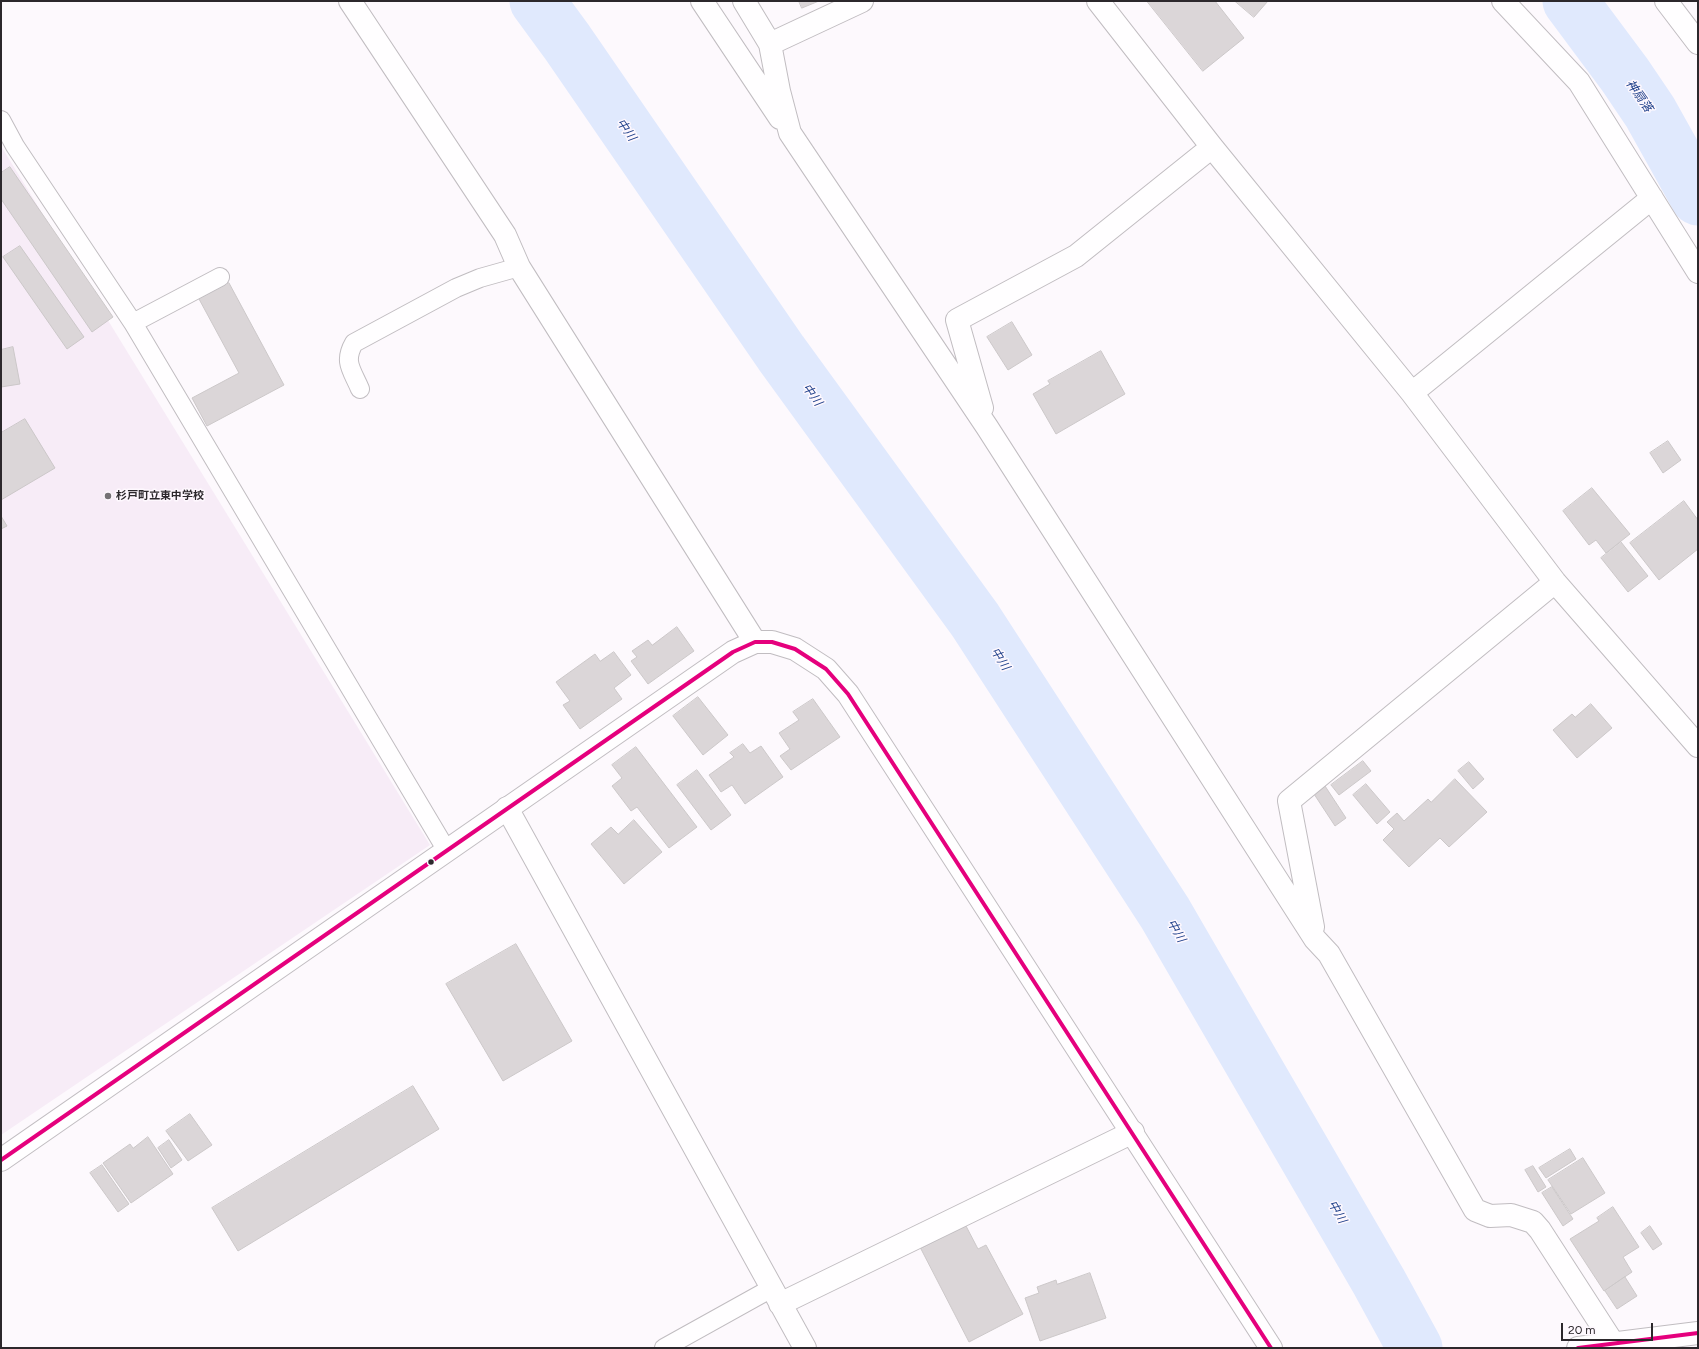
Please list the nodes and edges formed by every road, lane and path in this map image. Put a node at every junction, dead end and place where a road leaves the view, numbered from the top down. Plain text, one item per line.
1 (350, 1) edge
2 (702, 1) edge
3 (744, 1) edge
4 (862, 1) edge
5 (1098, 1) edge
6 (1503, 1) edge
7 (1666, 1) edge
8 (770, 44) junction
9 (1698, 44) edge
10 (1, 120) edge
11 (790, 133) junction
12 (1212, 146) junction
13 (1652, 198) junction
14 (519, 267) junction
15 (1698, 272) edge
16 (220, 277) dead end
17 (133, 323) junction
18 (360, 389) dead end
19 (1412, 393) junction
20 (987, 427) junction
21 (1555, 582) junction
22 (755, 642) junction
23 (1698, 746) edge
24 (507, 808) junction
25 (447, 850) junction
26 (1315, 939) junction
27 (1133, 1132) junction
28 (1, 1160) edge
29 (776, 1296) junction
30 (1698, 1333) edge
31 (1661, 1342) edge
32 (1607, 1344) junction
33 (664, 1348) edge
34 (805, 1348) edge
35 (1272, 1348) edge
36 (1578, 1348) edge

1 - 14 street
2 - 11 street
3 - 8 street
4 - 8 street
5 - 12 street
6 - 13 street
7 - 9 street
8 - 11 street
10 - 17 lane
11 - 20 street
12 - 19 street
12 - 20 street
13 - 15 street
13 - 19 street
14 - 18 lane
14 - 22 street
16 - 17 lane
17 - 25 lane
19 - 21 street
20 - 26 street
21 - 23 street
21 - 26 street
22 - 24 street
22 - 27 street
24 - 25 street
24 - 29 street
25 - 28 street
26 - 32 street
27 - 29 street
27 - 35 street
29 - 33 lane
29 - 34 street
30 - 31 street
31 - 32 street
32 - 36 street

